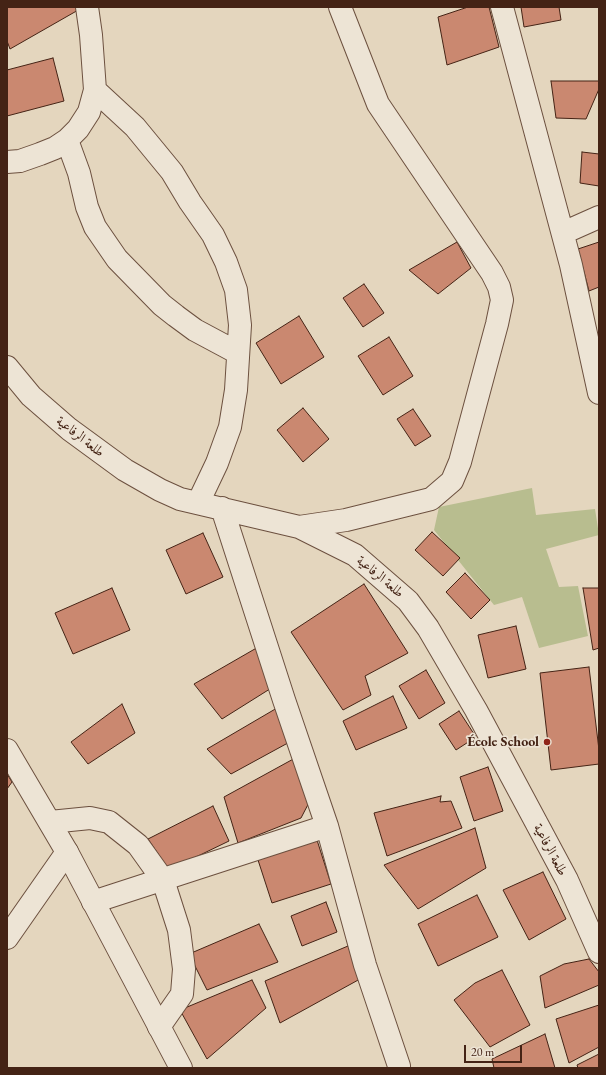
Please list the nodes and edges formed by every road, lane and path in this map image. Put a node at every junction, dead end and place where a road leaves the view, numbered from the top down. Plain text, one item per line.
1 (87, 7) edge
2 (340, 7) edge
3 (502, 7) edge
4 (95, 90) junction
5 (67, 140) junction
6 (7, 162) edge
7 (599, 217) edge
8 (563, 234) junction
9 (238, 353) junction
10 (7, 367) edge
11 (599, 393) edge
12 (198, 503) junction
13 (222, 508) junction
14 (299, 527) junction
15 (7, 750) edge
16 (50, 822) junction
17 (327, 826) junction
18 (67, 852) junction
19 (163, 880) junction
20 (94, 902) junction
21 (7, 938) edge
22 (599, 952) edge
23 (159, 1027) junction
24 (399, 1066) dead end
25 (181, 1068) edge

1 - 4 street
2 - 14 street
3 - 8 street
4 - 5 street
4 - 9 street
5 - 6 street
5 - 9 street
7 - 8 street
8 - 11 street
9 - 12 street
10 - 12 street, طلعة الرفاعية
12 - 13 street, طلعة الرفاعية
13 - 14 street, طلعة الرفاعية
13 - 17 street
14 - 22 street, طلعة الرفاعية
15 - 16 street
16 - 18 street
16 - 19 street
17 - 19 street
17 - 24 street
18 - 20 street
18 - 21 street
19 - 20 street
19 - 23 street
20 - 23 street
23 - 25 street

